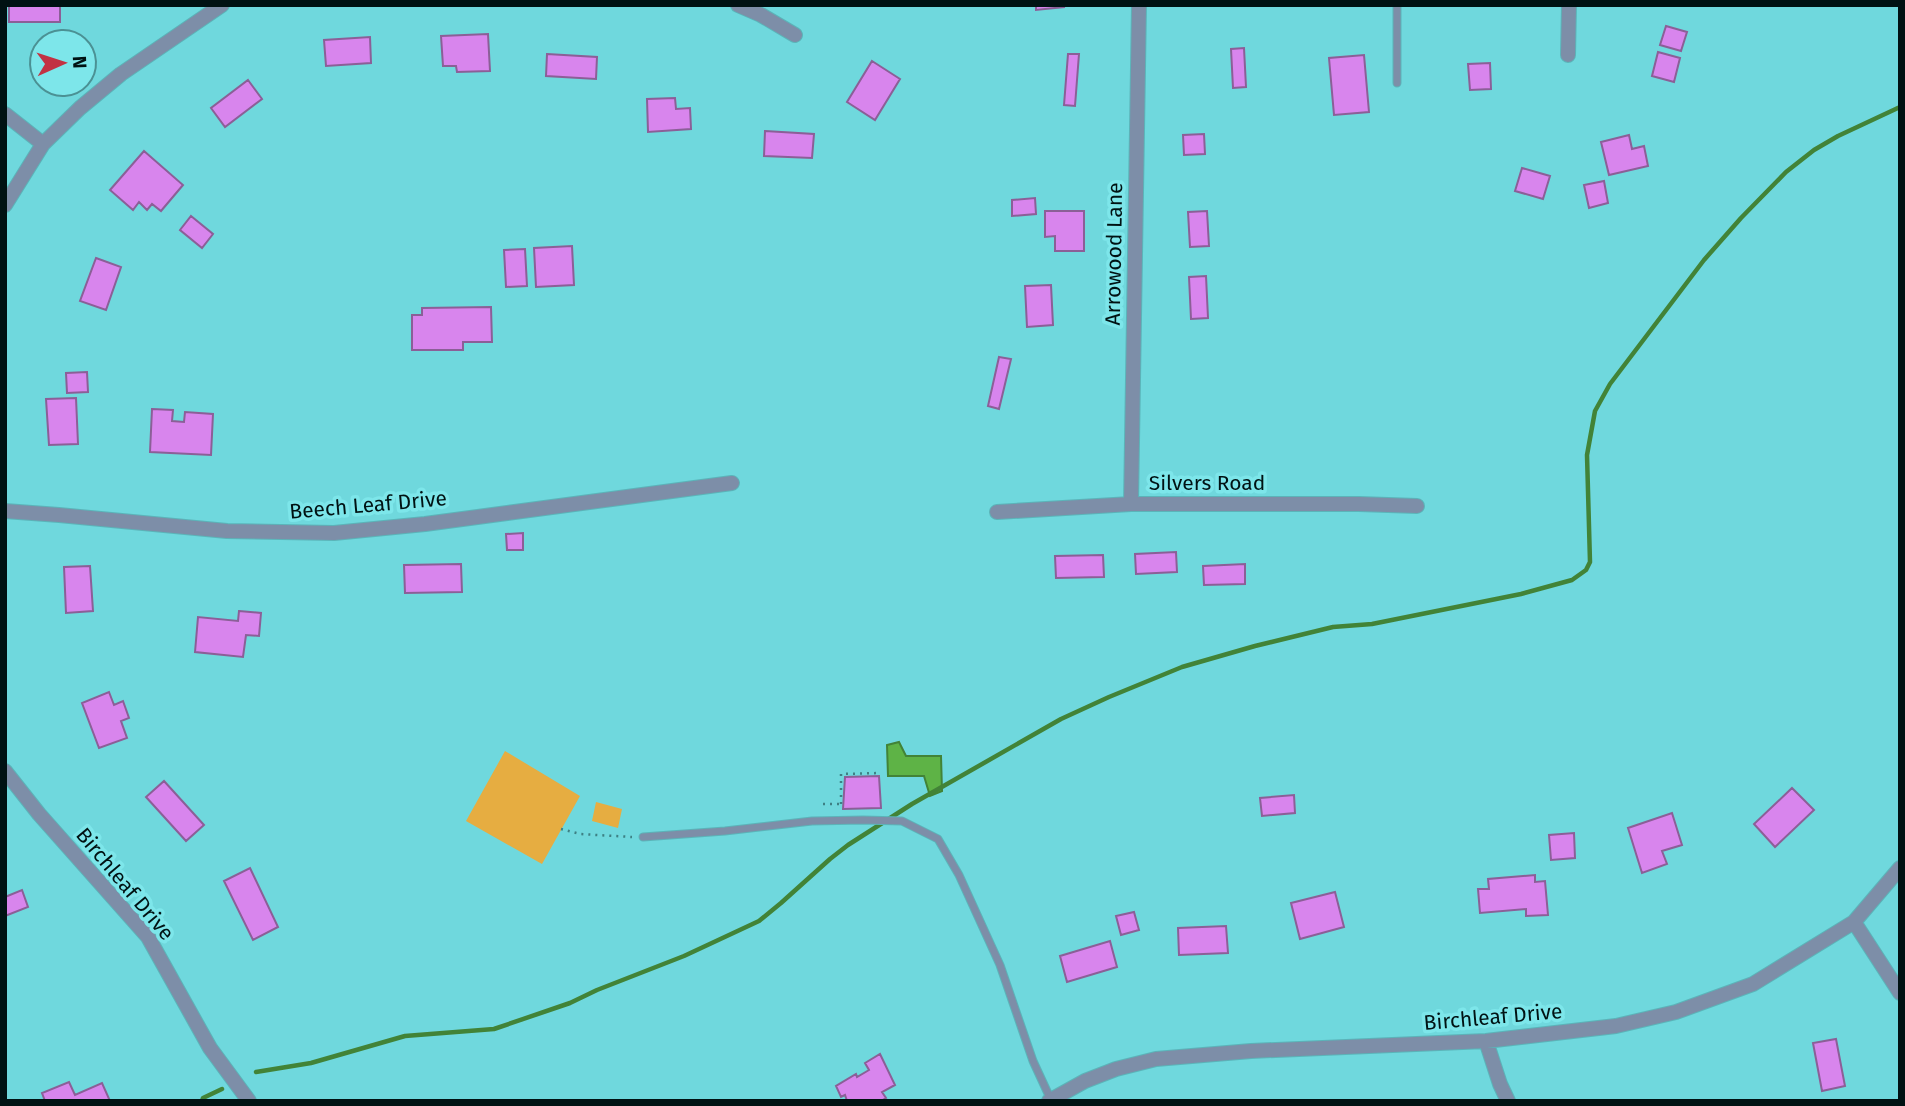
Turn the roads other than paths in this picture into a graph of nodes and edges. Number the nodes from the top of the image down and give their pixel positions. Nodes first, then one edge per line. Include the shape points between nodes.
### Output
1 (222, 5) edge
2 (738, 5) edge
3 (1139, 5) edge
4 (1397, 5) edge
5 (1569, 5) edge
6 (795, 34) dead end
7 (1568, 55) dead end
8 (1397, 83) dead end
9 (5, 114) edge
10 (43, 144) junction
11 (5, 205) edge
12 (732, 483) dead end
13 (1131, 504) junction
14 (1417, 506) dead end
15 (5, 511) edge
16 (997, 512) dead end
17 (5, 771) edge
18 (643, 838) road end
19 (1900, 869) edge
20 (1854, 922) junction
21 (1900, 993) edge
22 (1486, 1041) junction
23 (1050, 1100) edge
24 (249, 1101) edge
25 (1508, 1101) edge

1 - 10 street via 121,74
2 - 6 street
3 - 13 street, Arrowood Lane
4 - 8 lane
5 - 7 street
9 - 10 street
10 - 11 street
12 - 15 street, Beech Leaf Drive via 334,533 228,531
13 - 14 street, Silvers Road
13 - 16 street, Silvers Road
17 - 24 street, Birchleaf Drive via 148,937 210,1048
18 - 23 lane via 863,820 902,821 938,839 979,916
19 - 20 street, Birchleaf Drive
20 - 21 street
20 - 22 street, Birchleaf Drive via 1753,984 1676,1012 1616,1026
22 - 23 street, Birchleaf Drive via 1156,1059 1116,1069
22 - 25 street

